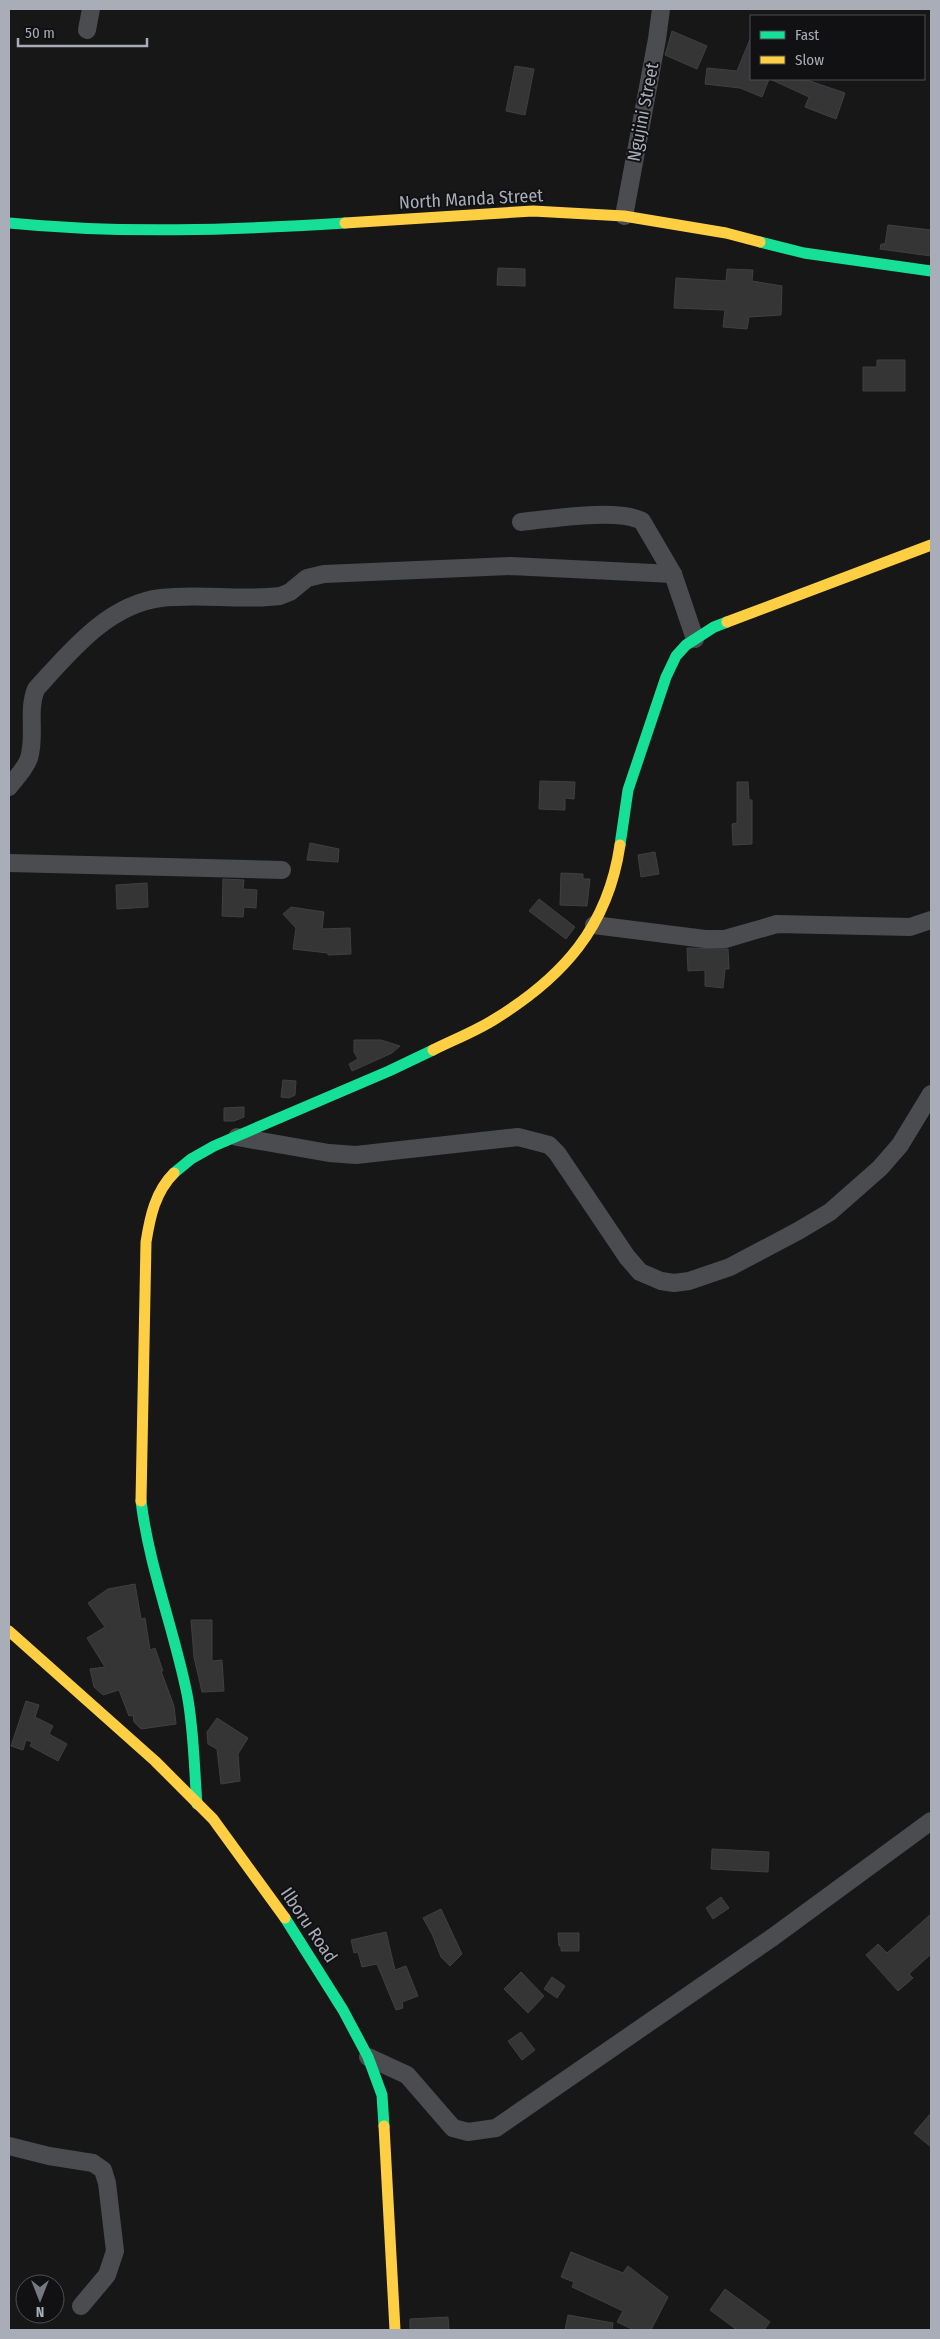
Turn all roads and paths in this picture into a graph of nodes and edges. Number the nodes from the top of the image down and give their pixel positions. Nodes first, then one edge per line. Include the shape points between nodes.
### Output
1 (90, 9) edge
2 (661, 9) edge
3 (87, 30) dead end
4 (624, 216) junction
5 (9, 223) edge
6 (931, 271) edge
7 (521, 522) dead end
8 (931, 545) edge
9 (673, 574) junction
10 (695, 639) junction
11 (9, 787) edge
12 (9, 863) edge
13 (282, 870) dead end
14 (931, 920) edge
15 (594, 925) junction
16 (931, 1094) edge
17 (237, 1137) junction
18 (9, 1631) edge
19 (197, 1804) junction
20 (931, 1821) edge
21 (368, 2057) junction
22 (9, 2146) edge
23 (81, 2306) dead end
24 (394, 2330) edge

1 - 3 street
2 - 4 street, Ngujini Street
4 - 5 street, North Manda Street via 532,211 254,228 71,229
4 - 6 street, North Manda Street via 726,234 804,253
7 - 9 street via 572,517 634,517 647,528
8 - 10 street via 739,616 714,626
9 - 10 street
9 - 11 street via 511,566 324,574 307,578 280,596 160,598 133,606 103,622 36,689 32,700 32,744 28,760
10 - 15 street via 676,656 666,677 628,790 617,867
12 - 13 street
14 - 15 street via 910,927 777,924 725,939
15 - 17 street via 575,954 545,984 494,1020 389,1071
16 - 17 street via 890,1157 830,1212 730,1267 674,1283 640,1272 557,1153 538,1141 518,1137 356,1155
17 - 19 street via 189,1159 173,1173 152,1211 145,1252 140,1494 143,1523 186,1692
18 - 19 street, Ilboru Road via 148,1755
19 - 21 street, Ilboru Road via 213,1820 281,1912 324,1978
20 - 21 street via 773,1937 496,2128 468,2132 453,2128 407,2076
21 - 24 street, Ilboru Road via 382,2095
22 - 23 street via 93,2163 103,2170 116,2251 107,2275

